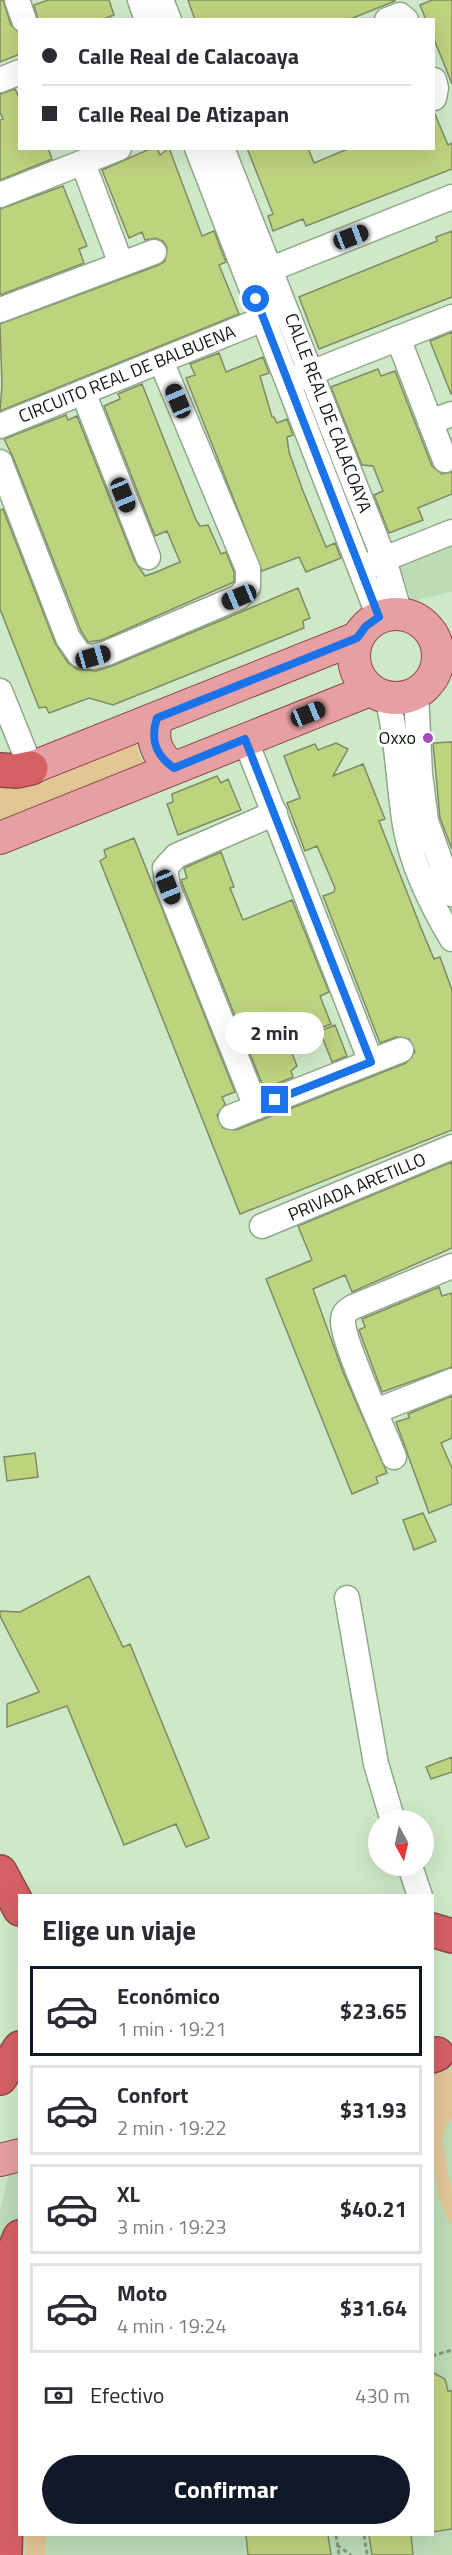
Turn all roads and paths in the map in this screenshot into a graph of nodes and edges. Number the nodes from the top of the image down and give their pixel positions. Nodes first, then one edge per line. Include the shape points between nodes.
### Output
1 (16, 0) edge
2 (140, 0) edge
3 (161, 0) edge
4 (23, 18) edge
5 (146, 18) edge
6 (168, 18) edge
7 (18, 73) edge
8 (0, 80) edge
9 (114, 150) edge
10 (198, 150) edge
11 (223, 150) edge
12 (83, 163) junction
13 (0, 195) edge
14 (452, 197) edge
15 (154, 252) dead end
16 (121, 264) junction
17 (271, 269) junction
18 (248, 279) junction
19 (0, 310) edge
20 (287, 310) junction
21 (452, 317) edge
22 (264, 319) junction
23 (398, 338) junction
24 (161, 361) junction
25 (312, 372) junction
26 (289, 381) junction
27 (83, 392) junction
28 (441, 418) edge
29 (0, 426) edge
30 (445, 460) dead end
31 (0, 462) edge
32 (452, 532) edge
33 (148, 557) dead end
34 (384, 559) junction
35 (362, 568) junction
36 (399, 617) junction
37 (452, 617) edge
38 (357, 638) junction
39 (445, 662) edge
40 (0, 691) edge
41 (225, 693) junction
42 (391, 693) junction
43 (157, 718) junction
44 (245, 739) junction
45 (174, 768) junction
46 (16, 769) edge
47 (274, 813) junction
48 (0, 838) edge
49 (452, 894) edge
50 (452, 939) edge
51 (401, 1050) dead end
52 (371, 1062) junction
53 (256, 1107) junction
54 (231, 1117) dead end
55 (452, 1147) edge
56 (262, 1226) dead end
57 (452, 1266) edge
58 (452, 1381) edge
59 (376, 1411) junction
60 (394, 1457) dead end
61 (347, 1598) dead end
62 (390, 1810) edge
63 (0, 1872) edge
64 (413, 1876) edge
65 (419, 1894) edge
66 (18, 1904) edge
67 (434, 1930) edge
68 (452, 1936) edge
69 (18, 2051) edge
70 (0, 2078) edge
71 (18, 2156) edge
72 (0, 2160) edge
73 (18, 2242) edge
74 (452, 2350) edge
75 (434, 2355) edge
76 (336, 2536) edge
77 (364, 2536) edge
78 (338, 2545) junction
79 (5, 2555) edge
80 (339, 2555) edge
81 (351, 2555) edge
82 (367, 2555) edge

1 - 4 street
2 - 5 street
3 - 6 street
7 - 8 street
9 - 12 street
10 - 18 street, CALLE REAL DE CALACOAYA
11 - 17 street, CALLE REAL DE CALACOAYA
12 - 13 street
12 - 16 street
14 - 17 street
15 - 16 street
16 - 19 street
17 - 18 street
17 - 20 street, CALLE REAL DE CALACOAYA
18 - 22 street, CALLE REAL DE CALACOAYA
20 - 22 street, CIRCUITO REAL DE BALBUENA
20 - 25 street, CALLE REAL DE CALACOAYA
21 - 23 street
22 - 24 street, CIRCUITO REAL DE BALBUENA
22 - 26 street, CALLE REAL DE CALACOAYA
23 - 25 street
23 - 28 street
24 - 27 street, CIRCUITO REAL DE BALBUENA
24 - 31 street via 248,569 248,588 239,597 107,653 81,655 68,638
25 - 26 street
25 - 34 street, CALLE REAL DE CALACOAYA
26 - 35 street, CALLE REAL DE CALACOAYA
27 - 29 street, CIRCUITO REAL DE BALBUENA
27 - 33 street
28 - 30 street
32 - 34 street
34 - 35 street
34 - 36 street, CALLE REAL DE CALACOAYA
35 - 36 street, CALLE REAL DE CALACOAYA
36 - 37 main road
36 - 38 main road via 366,626
36 - 39 main road via 435,639
38 - 41 main road
38 - 42 main road via 353,652 360,680
39 - 42 main road via 433,675
40 - 46 street
41 - 43 main road
41 - 44 main road via 240,711
42 - 44 main road
42 - 49 street via 420,774 426,821
42 - 50 street via 405,826 432,906
43 - 45 main road via 153,729 158,753
43 - 46 main road
44 - 45 main road
44 - 47 street
45 - 48 main road
47 - 52 street
47 - 53 street via 176,856 165,868 168,887
51 - 52 street
52 - 53 street
53 - 54 street
55 - 56 street, PRIVADA ARETILLO
57 - 59 street via 346,1311 345,1333
58 - 59 street
59 - 60 street
61 - 62 street via 376,1764
63 - 66 highway
64 - 65 street
67 - 68 highway
69 - 70 highway
71 - 72 main road
73 - 79 highway via 12,2283
74 - 75 path
76 - 78 path
77 - 82 path
78 - 80 path
78 - 81 path

